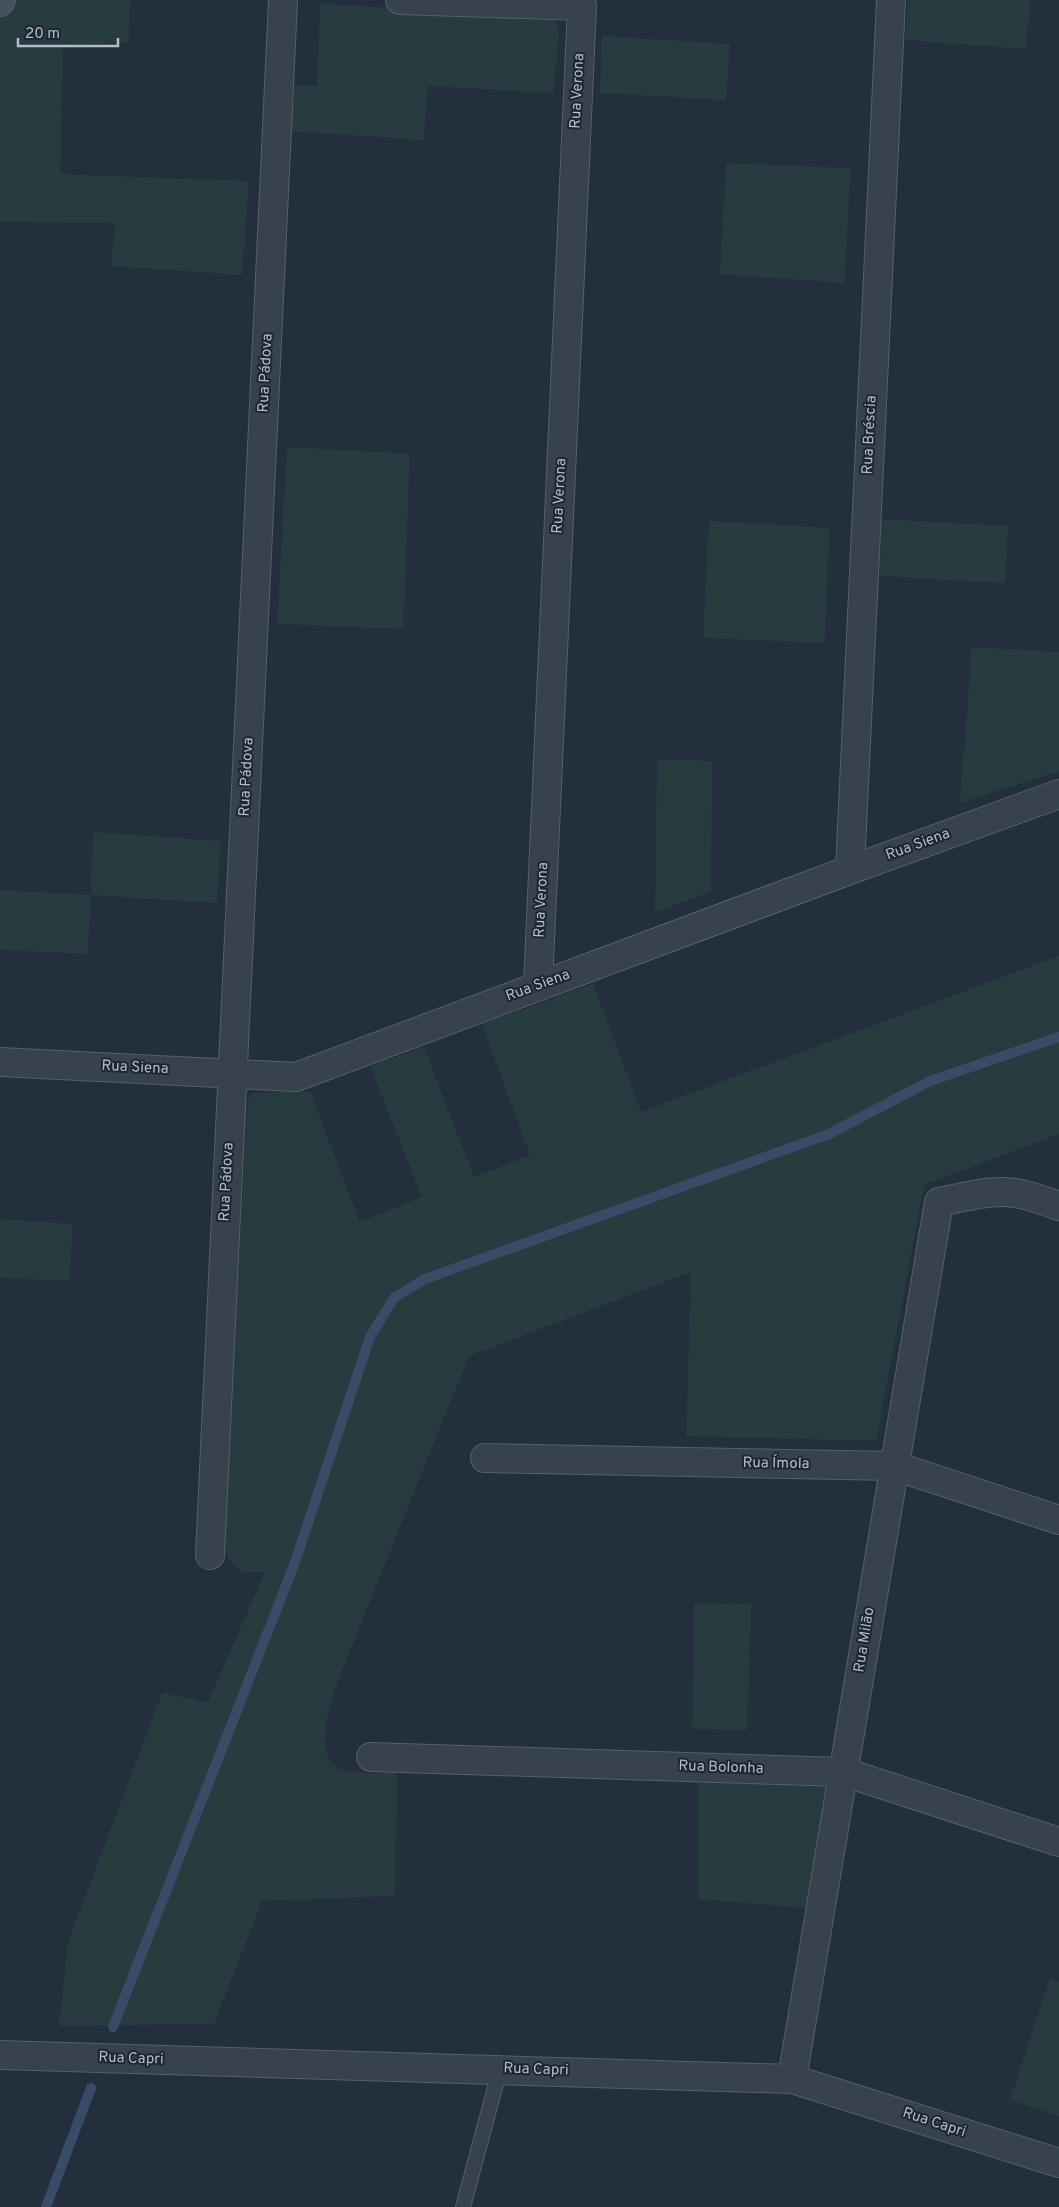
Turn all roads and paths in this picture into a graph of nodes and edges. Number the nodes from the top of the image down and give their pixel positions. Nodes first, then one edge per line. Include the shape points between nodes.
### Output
1 (283, 0) edge
2 (400, 0) edge
3 (891, 0) edge
4 (1059, 794) edge
5 (850, 870) junction
6 (538, 986) junction
7 (0, 1062) edge
8 (233, 1073) junction
9 (1059, 1206) edge
10 (485, 1458) dead end
11 (894, 1466) junction
12 (1059, 1520) edge
13 (210, 1555) dead end
14 (371, 1757) dead end
15 (844, 1772) junction
16 (1059, 1842) edge
17 (0, 2055) edge
18 (500, 2069) junction
19 (792, 2078) junction
20 (1059, 2163) edge
21 (463, 2207) edge

1 - 8 street, Rua Pádova
2 - 6 street, Rua Verona via 582,6
3 - 5 street, Rua Bréscia
4 - 5 street, Rua Siena
5 - 6 street, Rua Siena
6 - 8 street, Rua Siena via 296,1076
7 - 8 street, Rua Siena
8 - 13 street, Rua Pádova
9 - 11 street, Rua Milão via 1005,1192 939,1202
10 - 11 street, Rua Ímola
11 - 12 street, Rua Ímola
11 - 15 street, Rua Milão
14 - 15 street, Rua Bolonha
15 - 16 street, Rua Bolonha
15 - 19 street, Rua Milão
17 - 18 street, Rua Capri
18 - 19 street, Rua Capri
18 - 21 lane
19 - 20 street, Rua Capri

